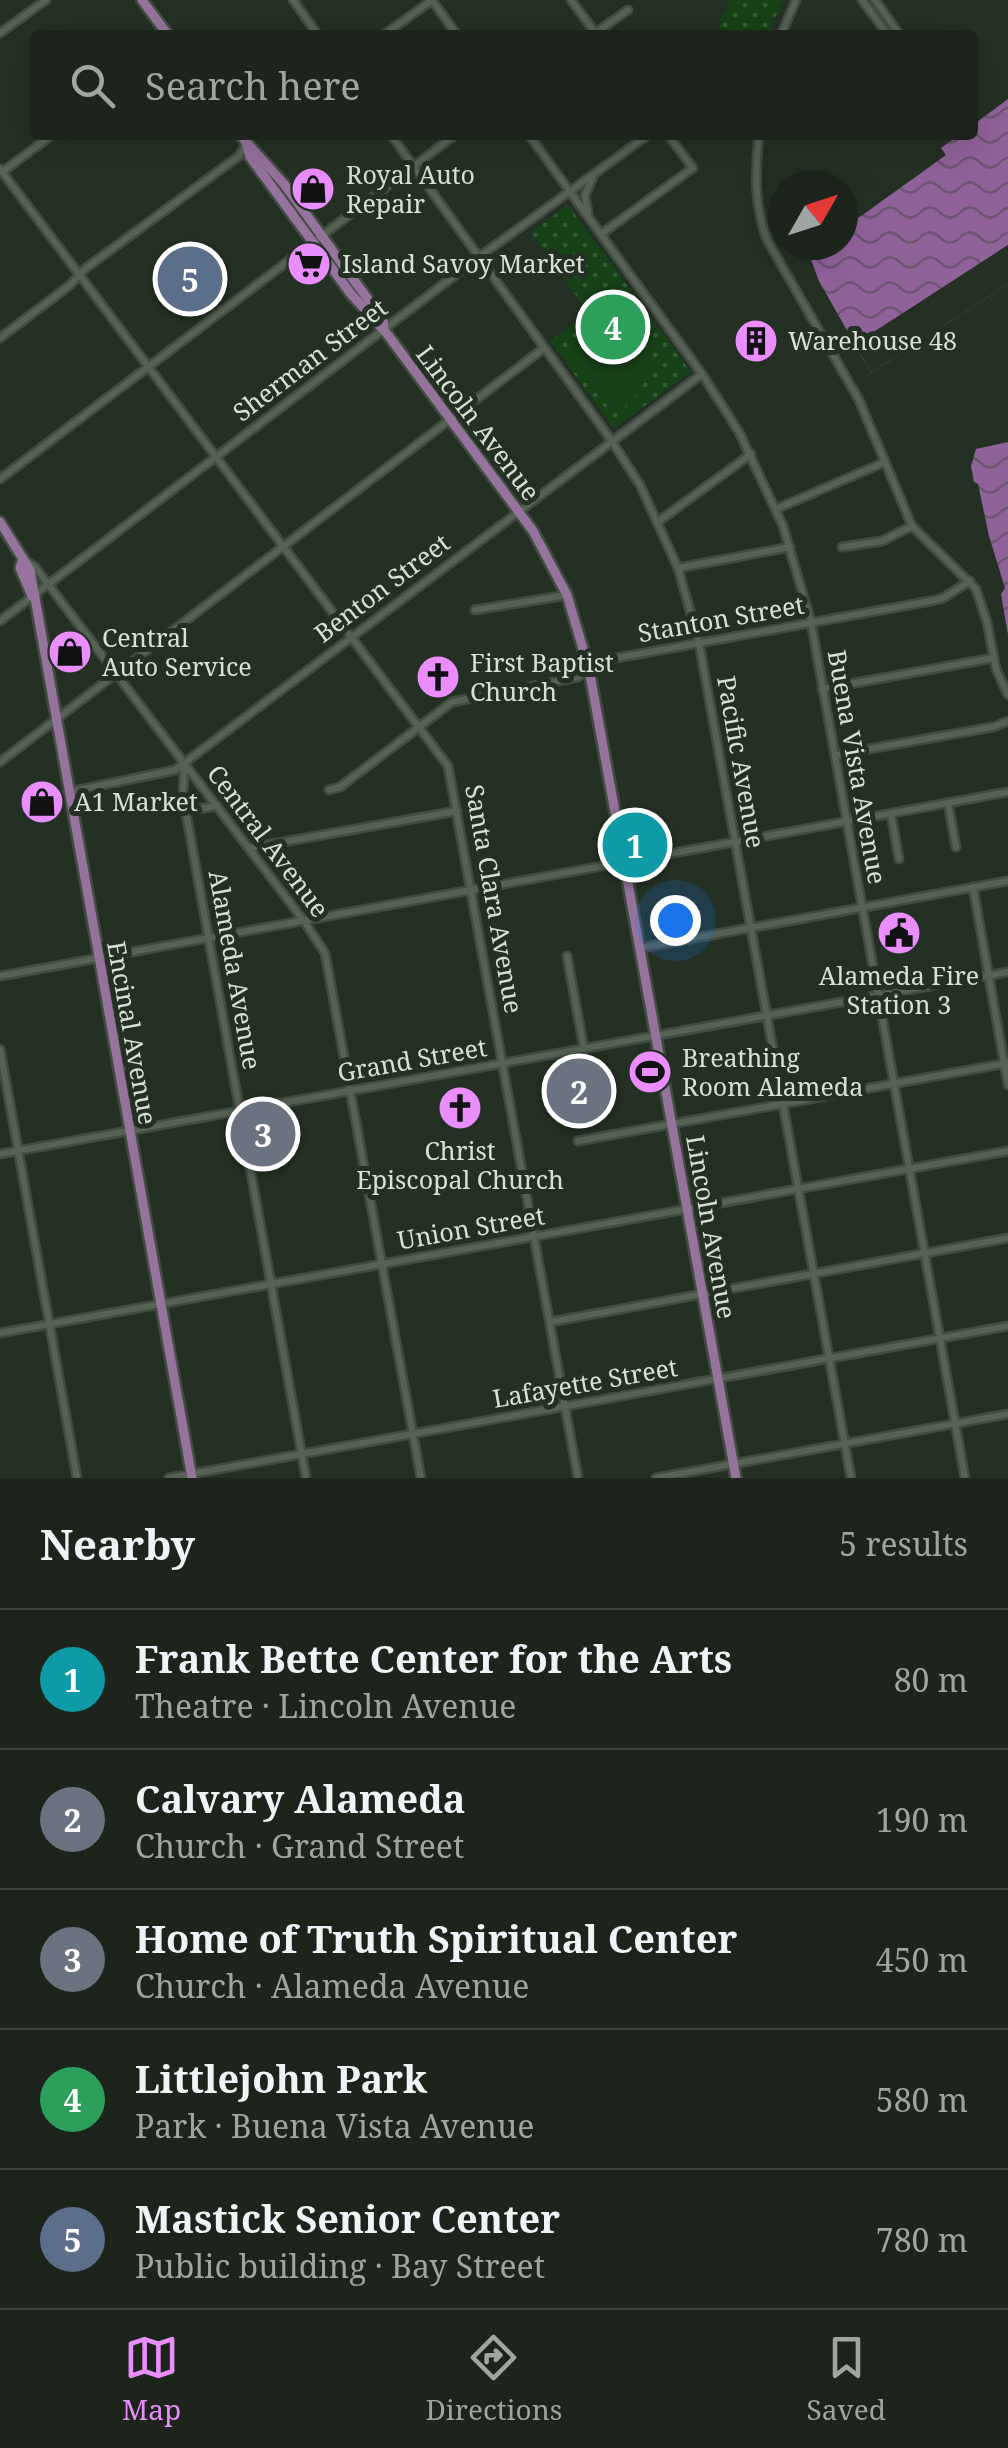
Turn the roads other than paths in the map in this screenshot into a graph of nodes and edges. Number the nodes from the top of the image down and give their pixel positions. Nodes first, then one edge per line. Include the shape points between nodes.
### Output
1 (46, 0) edge
2 (142, 0) edge
3 (293, 0) edge
4 (432, 0) edge
5 (571, 0) edge
6 (796, 0) edge
7 (862, 0) edge
8 (874, 0) edge
9 (628, 10) dead end
10 (164, 30) edge
11 (314, 30) edge
12 (391, 30) edge
13 (453, 30) edge
14 (592, 30) edge
15 (600, 30) edge
16 (783, 30) edge
17 (884, 30) edge
18 (896, 30) edge
19 (0, 34) edge
20 (45, 140) edge
21 (245, 140) edge
22 (248, 140) edge
23 (395, 140) edge
24 (448, 140) edge
25 (534, 140) edge
26 (641, 140) edge
27 (672, 140) edge
28 (759, 140) edge
29 (413, 166) junction
30 (1, 170) edge
31 (593, 176) junction
32 (570, 192) junction
33 (589, 217) junction
34 (601, 234) junction
35 (317, 239) junction
36 (479, 257) junction
37 (78, 277) junction
38 (384, 329) junction
39 (1, 335) edge
40 (544, 348) junction
41 (147, 368) junction
42 (702, 374) junction
43 (452, 419) junction
44 (611, 440) junction
45 (751, 454) junction
46 (215, 457) junction
47 (886, 462) junction
48 (0, 479) edge
49 (776, 508) junction
50 (518, 510) junction
51 (659, 521) junction
52 (0, 522) edge
53 (912, 526) junction
54 (283, 547) junction
55 (790, 547) junction
56 (842, 548) dead end
57 (23, 559) junction
58 (678, 568) junction
59 (970, 580) junction
60 (48, 584) junction
61 (567, 595) junction
62 (32, 596) junction
63 (475, 610) dead end
64 (0, 620) edge
65 (811, 622) junction
66 (352, 636) junction
67 (699, 643) junction
68 (993, 658) junction
69 (590, 669) junction
70 (116, 674) junction
71 (822, 689) junction
72 (1008, 694) edge
73 (55, 720) junction
74 (1008, 721) edge
75 (419, 726) junction
76 (835, 756) junction
77 (0, 762) edge
78 (184, 764) junction
79 (329, 790) dead end
80 (68, 792) junction
81 (1008, 792) edge
82 (948, 804) junction
83 (217, 806) junction
84 (186, 811) junction
85 (457, 811) junction
86 (891, 814) junction
87 (847, 822) junction
88 (735, 842) junction
89 (956, 847) dead end
90 (248, 848) junction
91 (899, 859) dead end
92 (624, 862) junction
93 (1008, 881) edge
94 (972, 887) junction
95 (472, 891) junction
96 (862, 907) junction
97 (304, 921) junction
98 (751, 927) junction
99 (208, 938) junction
100 (640, 948) junction
101 (567, 956) dead end
102 (98, 958) junction
103 (1008, 972) edge
104 (989, 975) junction
105 (0, 976) edge
106 (877, 996) junction
107 (766, 1016) junction
108 (656, 1035) junction
109 (584, 1048) junction
110 (0, 1049) edge
111 (504, 1063) junction
112 (1006, 1063) edge
113 (893, 1084) junction
114 (1008, 1085) edge
115 (351, 1091) junction
116 (783, 1104) junction
117 (240, 1111) junction
118 (672, 1124) junction
119 (130, 1130) junction
120 (578, 1141) dead end
121 (18, 1151) junction
122 (1008, 1151) edge
123 (0, 1154) edge
124 (909, 1169) junction
125 (798, 1190) junction
126 (687, 1209) junction
127 (535, 1236) junction
128 (1008, 1238) edge
129 (924, 1254) junction
130 (382, 1264) junction
131 (813, 1274) junction
132 (271, 1284) junction
133 (703, 1294) junction
134 (160, 1304) junction
135 (550, 1322) junction
136 (50, 1324) junction
137 (1008, 1326) edge
138 (0, 1333) edge
139 (940, 1339) junction
140 (829, 1359) junction
141 (718, 1379) junction
142 (566, 1406) junction
143 (1008, 1414) edge
144 (955, 1424) junction
145 (413, 1434) junction
146 (844, 1444) junction
147 (302, 1454) junction
148 (734, 1464) junction
149 (192, 1476) edge
150 (78, 1478) edge
151 (169, 1478) edge
152 (306, 1478) edge
153 (421, 1478) edge
154 (578, 1478) edge
155 (656, 1478) edge
156 (736, 1478) edge
157 (851, 1478) edge
158 (965, 1478) edge

1 - 19 street
2 - 10 main road
3 - 11 street
4 - 12 street
4 - 13 street
5 - 14 street
6 - 16 street
7 - 17 street
8 - 18 street
9 - 15 street
20 - 30 street
21 - 37 street via 239,156
22 - 35 main road, Lincoln Avenue
23 - 29 street, Pacific Avenue
24 - 29 street
25 - 32 street, Buena Vista Avenue
26 - 31 street, Sherman Street
27 - 34 street via 692,168
28 - 47 street via 761,222
29 - 35 street
29 - 36 street, Pacific Avenue
30 - 37 street, Santa Clara Avenue
31 - 32 street, Sherman Street
31 - 33 street via 585,195
32 - 33 street, Buena Vista Avenue
32 - 36 street, Sherman Street
33 - 34 street, Buena Vista Avenue
34 - 42 street, Buena Vista Avenue
35 - 38 main road, Lincoln Avenue
35 - 41 street
36 - 38 street, Sherman Street
36 - 40 street, Pacific Avenue
37 - 39 street
37 - 41 street, Santa Clara Avenue
38 - 43 main road, Lincoln Avenue
38 - 46 street, Sherman Street
40 - 43 street
40 - 44 street, Pacific Avenue
41 - 46 street, Santa Clara Avenue
41 - 48 street
42 - 44 street, Benton Street
42 - 45 street, Buena Vista Avenue
43 - 50 main road, Lincoln Avenue
43 - 54 street
44 - 50 street, Benton Street
44 - 51 street, Pacific Avenue
45 - 49 street, Buena Vista Avenue
45 - 51 street
46 - 54 street, Santa Clara Avenue
46 - 60 street, Sherman Street
47 - 49 street
47 - 53 street
49 - 55 street, Buena Vista Avenue
50 - 61 main road, Lincoln Avenue
50 - 66 street, Benton Street
51 - 58 street, Pacific Avenue
52 - 57 main road, Central Avenue
53 - 56 street via 882,541
53 - 59 street
54 - 66 street, Santa Clara Avenue
54 - 70 street
55 - 58 street
55 - 65 street, Buena Vista Avenue
57 - 60 street, Central Avenue
57 - 62 main road, Encinal Avenue via 20,568
58 - 67 street, Pacific Avenue
59 - 65 street, Stanton Street via 943,598
59 - 68 street via 982,601
60 - 62 street, Sherman Street
60 - 70 street, Central Avenue
61 - 63 street
61 - 69 main road, Lincoln Avenue
62 - 64 street, Sherman Street
62 - 73 main road, Encinal Avenue
65 - 67 street, Stanton Street
65 - 71 street, Buena Vista Avenue
66 - 75 street, Santa Clara Avenue
66 - 78 street, Benton Street
67 - 69 street, Stanton Street via 600,661
67 - 88 street, Pacific Avenue
68 - 71 street
68 - 72 street
69 - 75 street, Stanton Street via 578,677 458,699
69 - 92 main road, Lincoln Avenue
70 - 73 street
70 - 78 street, Central Avenue
71 - 76 street, Buena Vista Avenue
73 - 77 street
73 - 80 main road, Encinal Avenue
74 - 76 street
75 - 79 street, Stanton Street
75 - 85 street, Santa Clara Avenue via 448,766
76 - 87 street, Buena Vista Avenue
78 - 80 street, Benton Street via 169,773
78 - 83 street, Central Avenue
78 - 84 street, Alameda Avenue
80 - 102 main road, Encinal Avenue
81 - 82 street
82 - 86 street
82 - 89 street
83 - 84 street
83 - 90 street, Central Avenue
84 - 99 street, Alameda Avenue
85 - 90 street
85 - 95 street, Santa Clara Avenue
86 - 87 street
86 - 91 street
87 - 88 street
87 - 96 street, Buena Vista Avenue
88 - 92 street
88 - 98 street, Pacific Avenue
90 - 97 street, Central Avenue
92 - 95 street
92 - 100 main road, Lincoln Avenue
93 - 94 street
94 - 96 street
94 - 104 street
95 - 97 street
95 - 111 street, Santa Clara Avenue
96 - 98 street
96 - 106 street, Buena Vista Avenue
97 - 99 street
97 - 115 street, Central Avenue via 325,953
98 - 100 street
98 - 107 street, Pacific Avenue
99 - 102 street
99 - 117 street, Alameda Avenue
100 - 108 main road, Lincoln Avenue
101 - 109 street
102 - 105 street
102 - 119 main road, Encinal Avenue
103 - 104 street, Grand Street
104 - 106 street, Grand Street
104 - 112 street
106 - 107 street, Grand Street
106 - 113 street, Buena Vista Avenue
107 - 108 street, Grand Street
107 - 116 street, Pacific Avenue
108 - 109 street, Grand Street
108 - 118 main road, Lincoln Avenue
109 - 111 street, Grand Street
110 - 121 street
111 - 115 street, Grand Street
111 - 127 street, Santa Clara Avenue
112 - 113 street
112 - 114 street
113 - 116 street
113 - 124 street, Buena Vista Avenue
115 - 117 street, Grand Street
115 - 130 street, Central Avenue
116 - 118 street
116 - 125 street, Pacific Avenue
117 - 119 street, Grand Street
117 - 132 street, Alameda Avenue
118 - 120 street
118 - 126 main road, Lincoln Avenue
119 - 121 street, Grand Street
119 - 134 main road, Encinal Avenue
121 - 123 street, Grand Street
121 - 136 street
122 - 124 street, Union Street
124 - 125 street, Union Street
124 - 129 street, Buena Vista Avenue
125 - 126 street, Union Street
125 - 131 street, Pacific Avenue
126 - 127 street, Union Street
126 - 133 main road, Lincoln Avenue
127 - 130 street, Union Street
127 - 135 street, Santa Clara Avenue
128 - 129 street
129 - 131 street
129 - 139 street, Buena Vista Avenue
130 - 132 street, Union Street
130 - 145 street, Central Avenue
131 - 133 street
131 - 140 street, Pacific Avenue
132 - 134 street, Union Street
132 - 147 street, Alameda Avenue
133 - 135 street
133 - 141 main road, Lincoln Avenue
134 - 136 street, Union Street
134 - 149 main road, Encinal Avenue
135 - 142 street, Santa Clara Avenue
136 - 138 street, Union Street
136 - 150 street
137 - 139 street, Lafayette Street
139 - 140 street, Lafayette Street
139 - 144 street, Buena Vista Avenue
140 - 141 street, Lafayette Street
140 - 146 street, Pacific Avenue
141 - 142 street, Lafayette Street
141 - 148 main road, Lincoln Avenue
142 - 145 street, Lafayette Street
142 - 154 street, Santa Clara Avenue
143 - 144 street
144 - 146 street
144 - 158 street, Buena Vista Avenue
145 - 147 street, Lafayette Street
145 - 153 street, Central Avenue
146 - 148 street
146 - 157 street, Pacific Avenue
147 - 149 street, Lafayette Street
147 - 152 street, Alameda Avenue
148 - 155 street
148 - 156 main road, Lincoln Avenue
149 - 151 street, Lafayette Street

